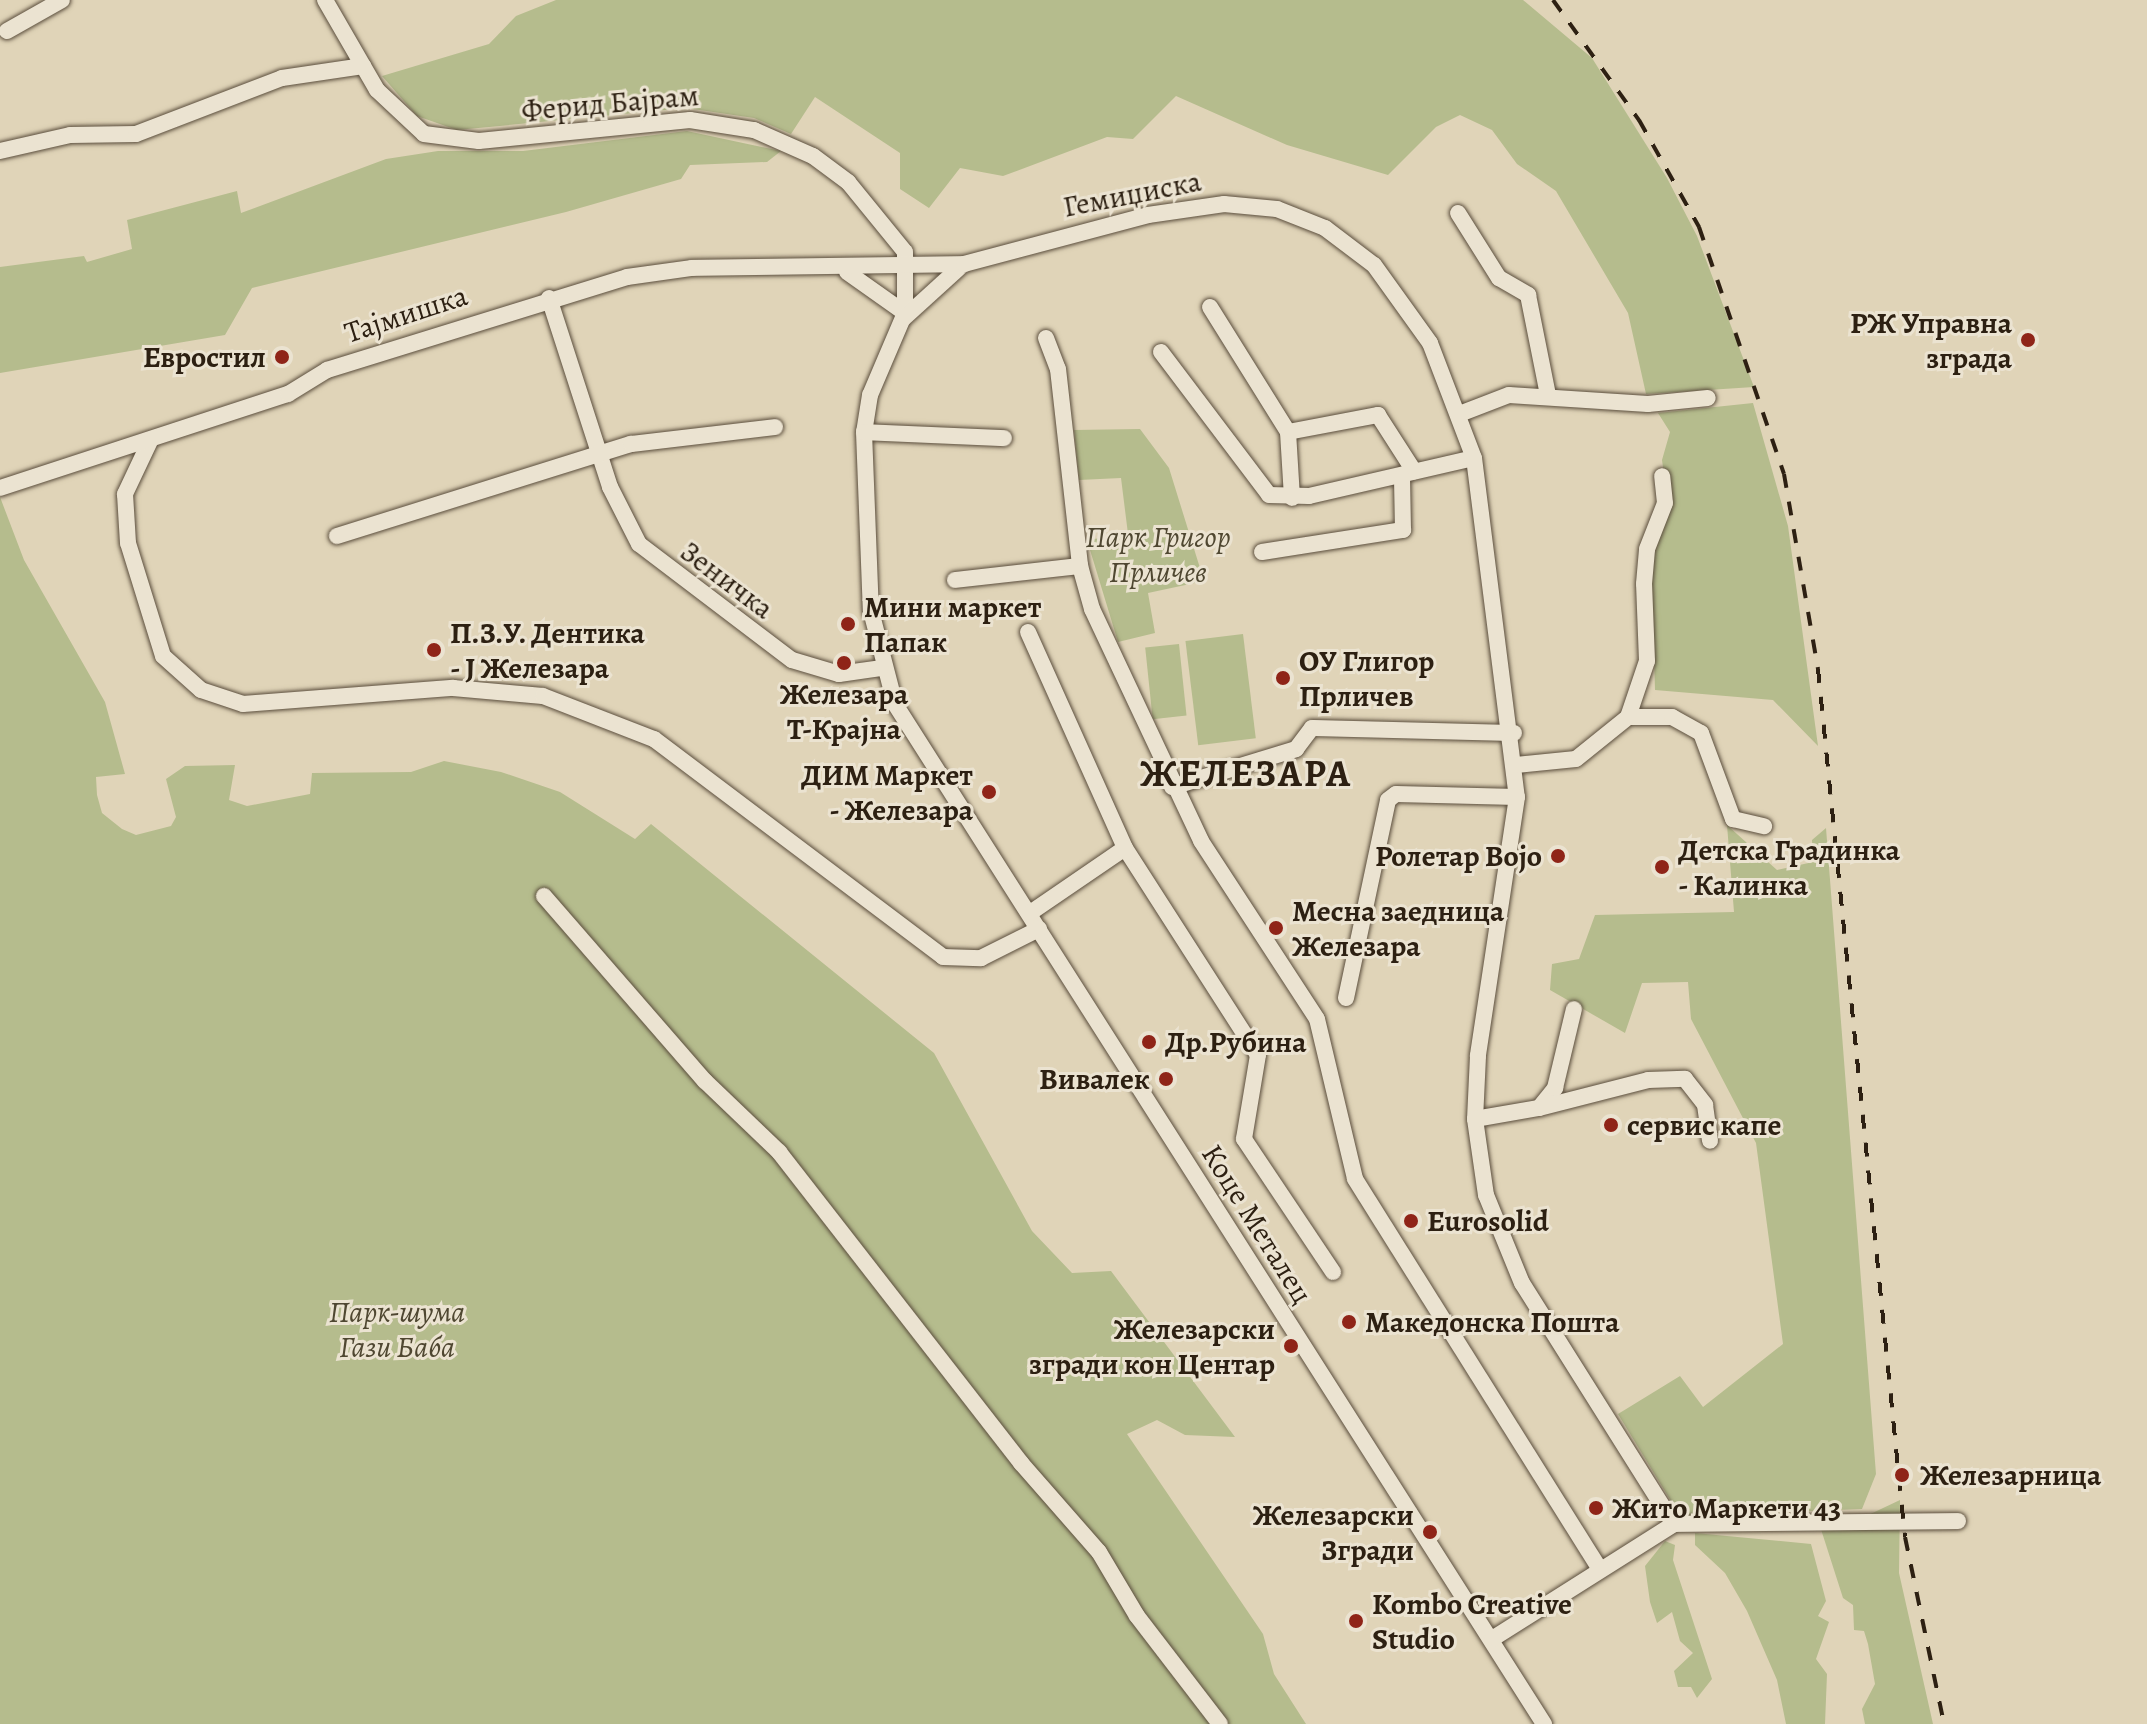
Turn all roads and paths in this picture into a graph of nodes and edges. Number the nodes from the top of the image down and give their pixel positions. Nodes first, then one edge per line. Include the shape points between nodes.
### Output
1 (62, 0) edge
2 (325, 0) edge
3 (7, 31) dead end
4 (363, 66) junction
5 (0, 151) edge
6 (1458, 213) dead end
7 (964, 264) junction
8 (908, 269) junction
9 (846, 271) junction
10 (549, 298) junction
11 (1210, 307) dead end
12 (905, 316) junction
13 (1046, 338) dead end
14 (1161, 352) dead end
15 (1548, 395) junction
16 (1708, 398) dead end
17 (1462, 413) junction
18 (775, 427) dead end
19 (864, 432) junction
20 (1288, 432) junction
21 (1004, 438) dead end
22 (151, 440) junction
23 (601, 453) junction
24 (1474, 458) junction
25 (1408, 474) junction
26 (1662, 476) dead end
27 (0, 488) edge
28 (1292, 498) junction
29 (337, 536) dead end
30 (1262, 552) dead end
31 (1080, 566) junction
32 (955, 580) dead end
33 (1028, 632) dead end
34 (881, 668) junction
35 (1628, 717) junction
36 (1514, 733) junction
37 (1516, 765) junction
38 (1172, 787) junction
39 (1517, 797) junction
40 (1764, 826) dead end
41 (1125, 848) junction
42 (544, 896) dead end
43 (1030, 913) junction
44 (1039, 929) junction
45 (1346, 998) dead end
46 (1574, 1009) dead end
47 (1539, 1108) junction
48 (1475, 1119) junction
49 (1710, 1141) dead end
50 (1333, 1272) dead end
51 (1958, 1521) dead end
52 (1674, 1524) junction
53 (1599, 1568) junction
54 (1492, 1639) junction
55 (1220, 1724) edge
56 (1544, 1724) edge

1 - 3 street
2 - 4 street, Ферид Бајрам
4 - 5 street via 282,78 136,134 70,135
4 - 8 street, Ферид Бајрам via 402,120 437,137 512,139 690,120 765,134 848,182 905,252
6 - 15 street via 1499,278 1528,295
7 - 8 street, Гемиџиска
7 - 12 street, Коце Металец
7 - 17 street, Гемиџиска via 1189,207 1277,209 1325,228 1382,274 1430,343
8 - 9 street, Тајмишка
8 - 12 street, Коце Металец
9 - 10 street, Тајмишка via 692,268
9 - 12 street
10 - 22 street, Тајмишка via 327,370 288,394
10 - 23 street, Зеничка
11 - 20 street
12 - 19 street, Коце Металец via 870,395
13 - 31 street via 1066,421
14 - 28 street via 1254,484
15 - 16 street via 1648,404
15 - 17 street via 1509,395
17 - 24 street, Гемиџиска
18 - 23 street via 670,435
19 - 21 street
19 - 34 street, Коце Металец via 867,573
20 - 25 street via 1378,415
20 - 28 street
22 - 27 street, Тајмишка
22 - 44 street via 125,494 128,543 163,656 201,690 243,704 453,688 543,696 654,739 943,957 981,958
23 - 29 street
23 - 34 street, Зеничка via 625,523 660,566 792,660 839,674
24 - 25 street
24 - 36 street, Гемиџиска
25 - 28 street
25 - 30 street via 1403,530
26 - 35 street via 1665,503 1646,561 1647,661
31 - 32 street
31 - 38 street via 1092,609
33 - 41 street, Коце Металец
34 - 43 street, Коце Металец via 895,704
35 - 37 street via 1576,759
35 - 40 street via 1651,715 1692,726 1733,819
36 - 37 street, Гемиџиска
36 - 38 street via 1312,728 1296,749
37 - 39 street, Гемиџиска
38 - 53 street via 1317,1019 1355,1179
39 - 45 street via 1396,794 1388,800
39 - 48 street, Гемиџиска via 1480,1029
41 - 43 street
41 - 50 street, Коце Металец via 1258,1055 1244,1139
42 - 55 street via 705,1081 779,1152 1013,1453 1099,1552 1137,1616
43 - 44 street, Коце Металец
44 - 54 street, Коце Металец
46 - 47 street via 1555,1088
47 - 48 street
47 - 49 street via 1648,1080 1685,1079 1705,1105
48 - 52 street, Гемиџиска via 1486,1195 1522,1283
51 - 52 street
52 - 53 street
53 - 54 street
54 - 56 street, Коце Металец

